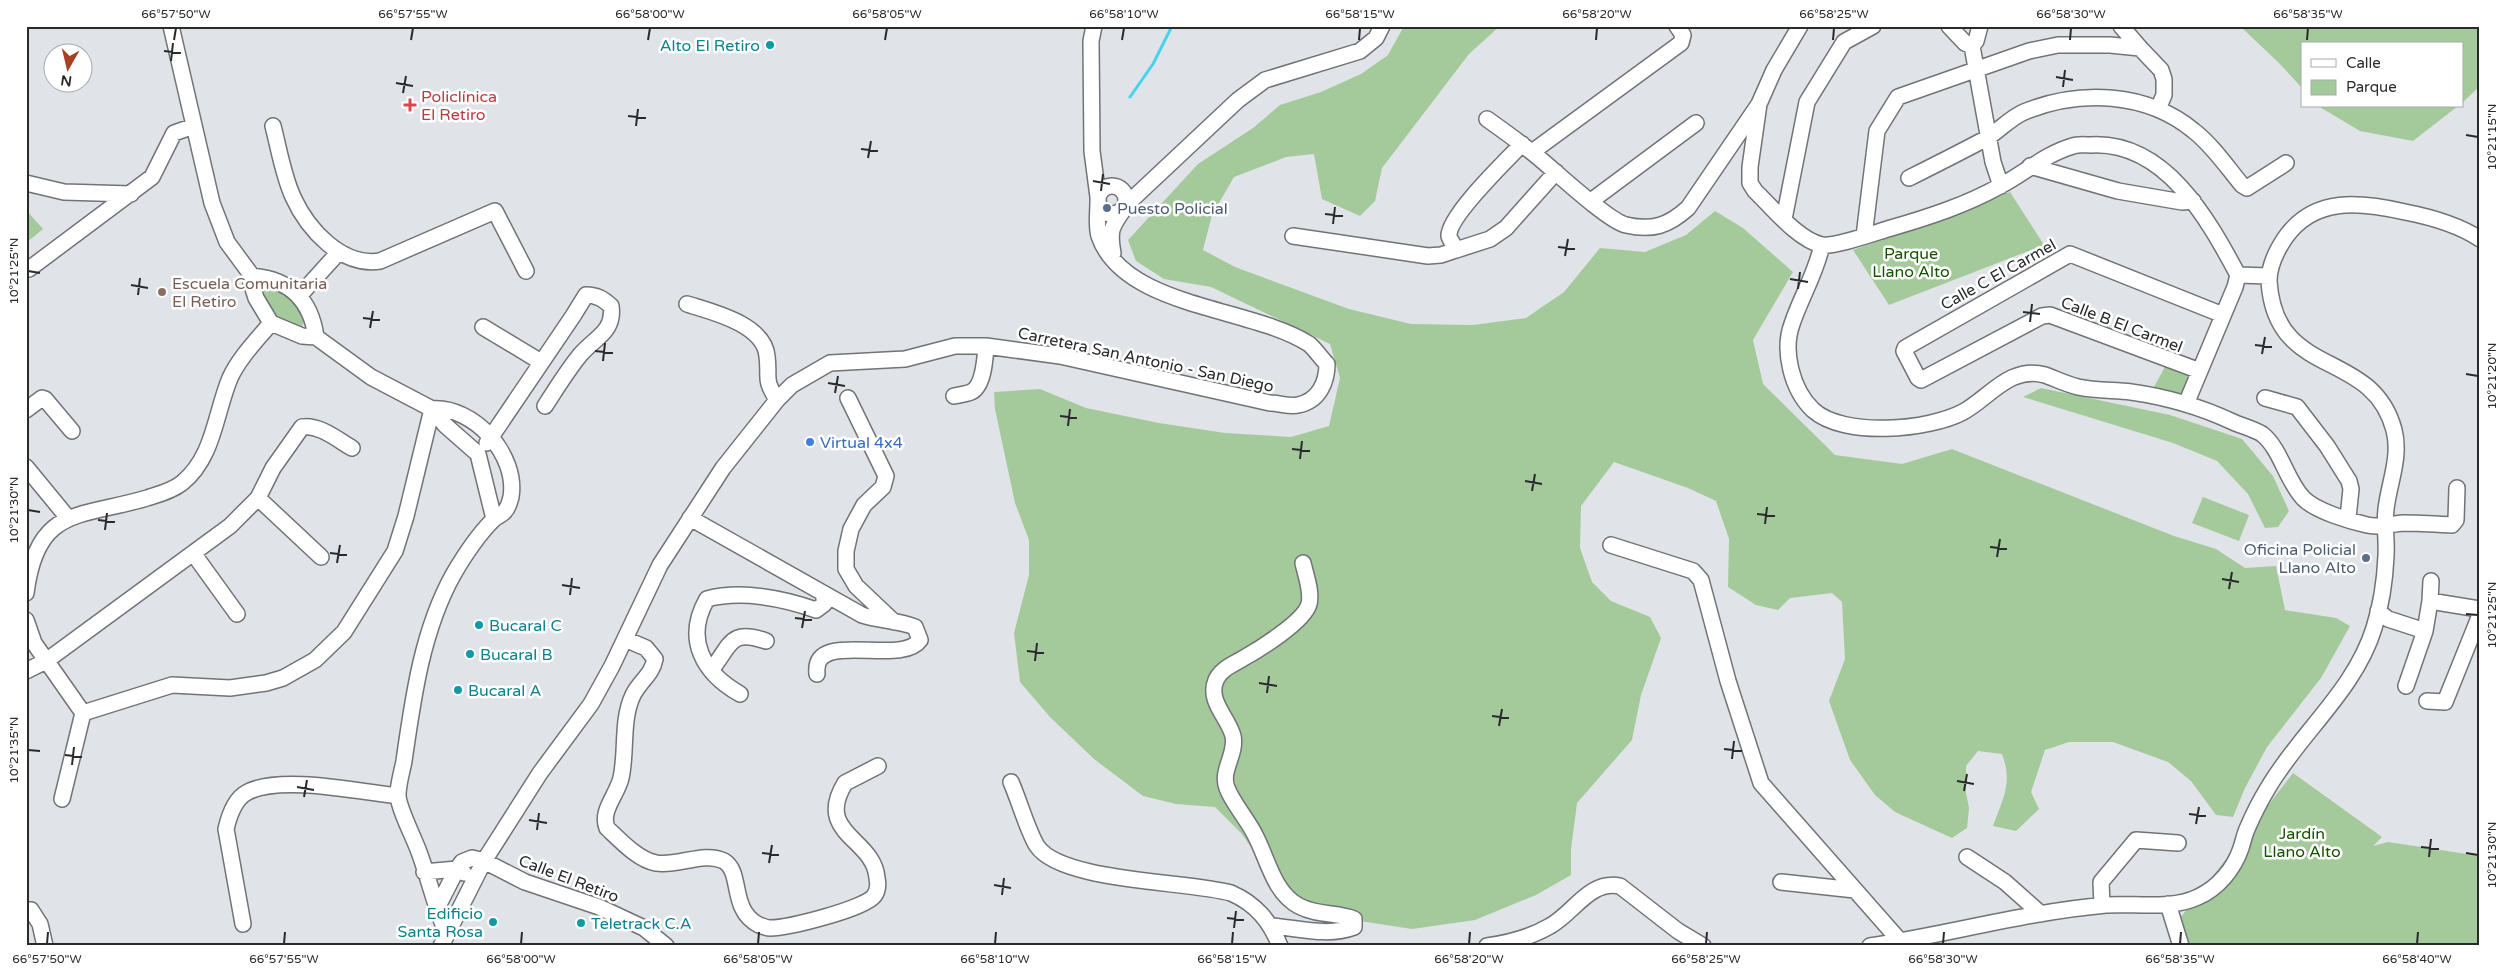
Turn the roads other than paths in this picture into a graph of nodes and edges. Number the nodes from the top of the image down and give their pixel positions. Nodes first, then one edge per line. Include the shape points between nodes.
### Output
1 (171, 26) edge
2 (1094, 26) edge
3 (1382, 26) edge
4 (1677, 26) edge
5 (1800, 26) edge
6 (1873, 26) edge
7 (1950, 26) edge
8 (1980, 26) edge
9 (2121, 26) edge
10 (1972, 46) junction
11 (2140, 48) junction
12 (1976, 69) junction
13 (1759, 104) junction
14 (2158, 109) junction
15 (1487, 119) dead end
16 (1696, 123) dead end
17 (194, 126) junction
18 (273, 126) dead end
19 (1989, 136) junction
20 (1094, 142) junction
21 (1527, 148) junction
22 (2286, 163) dead end
23 (2030, 166) junction
24 (1556, 172) junction
25 (1909, 178) dead end
26 (26, 182) edge
27 (2001, 186) junction
28 (1118, 187) junction
29 (1147, 188) junction
30 (131, 194) junction
31 (1098, 200) junction
32 (1591, 201) junction
33 (2193, 201) junction
34 (1125, 207) junction
35 (1784, 219) junction
36 (1292, 236) dead end
37 (1864, 236) junction
38 (2480, 239) edge
39 (1822, 245) junction
40 (1456, 250) junction
41 (338, 253) junction
42 (1114, 259) junction
43 (28, 269) dead end
44 (526, 271) dead end
45 (2238, 275) junction
46 (252, 276) junction
47 (2269, 276) junction
48 (300, 296) junction
49 (687, 304) dead end
50 (2223, 315) junction
51 (271, 323) junction
52 (483, 327) dead end
53 (316, 337) junction
54 (986, 346) junction
55 (541, 362) junction
56 (2200, 371) junction
57 (1926, 379) joint
58 (954, 396) dead end
59 (848, 398) dead end
60 (2265, 398) dead end
61 (777, 400) junction
62 (2186, 404) junction
63 (544, 406) dead end
64 (432, 409) junction
65 (26, 410) edge
66 (72, 432) dead end
67 (492, 437) junction
68 (352, 448) dead end
69 (478, 454) junction
70 (26, 467) edge
71 (2457, 488) dead end
72 (258, 498) junction
73 (68, 518) junction
74 (690, 518) junction
75 (2348, 518) junction
76 (494, 519) junction
77 (2386, 526) junction
78 (1610, 545) dead end
79 (193, 553) junction
80 (321, 557) dead end
81 (1303, 563) dead end
82 (2432, 581) dead end
83 (26, 593) edge
84 (824, 595) junction
85 (2430, 601) junction
86 (2378, 611) junction
87 (2480, 613) edge
88 (237, 614) dead end
89 (26, 620) edge
90 (894, 622) junction
91 (2425, 631) junction
92 (625, 639) junction
93 (766, 641) dead end
94 (46, 661) junction
95 (711, 670) junction
96 (26, 671) edge
97 (816, 674) dead end
98 (2406, 686) dead end
99 (740, 694) dead end
100 (2427, 700) dead end
101 (82, 713) junction
102 (878, 766) dead end
103 (1011, 782) dead end
104 (398, 796) junction
105 (62, 799) dead end
106 (2178, 843) dead end
107 (1967, 857) dead end
108 (484, 861) junction
109 (457, 869) junction
110 (424, 872) junction
111 (474, 878) junction
112 (1781, 882) dead end
113 (1855, 890) junction
114 (2168, 904) junction
115 (2102, 906) junction
116 (26, 910) edge
117 (436, 910) junction
118 (2041, 914) junction
119 (243, 924) dead end
120 (1272, 926) junction
121 (444, 940) edge
122 (1900, 941) junction
123 (45, 946) edge
124 (666, 946) edge
125 (1280, 946) edge
126 (1488, 946) edge
127 (1703, 946) edge
128 (1870, 946) edge
129 (2181, 946) edge

1 - 17 street
2 - 20 street, Carretera San Antonio - San Diego
3 - 29 street via 1376,38 1360,51 1265,80 1238,100
4 - 21 street via 1683,35 1681,43
5 - 13 street via 1774,70
6 - 35 street via 1844,42 1807,102
7 - 10 street
8 - 10 street
9 - 11 street
10 - 12 street
11 - 12 street via 2058,46 2029,51
11 - 14 street via 2161,70 2164,79 2164,95
12 - 19 street
12 - 37 street via 1898,97 1886,114 1877,131
13 - 32 street via 1688,208 1675,220 1659,227 1624,225
13 - 35 street via 1750,183
14 - 19 street via 2127,99 2057,101 2023,112
14 - 22 street via 2195,132 2242,186 2247,188
15 - 21 street
16 - 32 street
17 - 30 street via 174,133 152,177
17 - 46 street via 219,224
18 - 41 street via 293,197 305,217
19 - 25 street
19 - 27 street
20 - 28 street via 1103,172
20 - 31 street, Carretera San Antonio - San Diego
21 - 24 street
21 - 40 street via 1471,198 1458,216 1449,237
23 - 27 street
23 - 33 street via 2118,191
23 - 33 street via 2074,145 2104,144 2141,155 2163,170
24 - 32 street
24 - 40 street via 1506,228 1490,239
26 - 30 street via 64,192
27 - 37 street via 1928,218
28 - 29 street
28 - 31 street via 1103,189
28 - 34 street via 1126,196
29 - 34 street
30 - 43 street
31 - 34 street via 1102,210 1108,214 1117,214
31 - 42 street, Carretera San Antonio - San Diego via 1099,236
33 - 45 street
34 - 42 street via 1110,234
35 - 39 street via 1799,233
36 - 40 street via 1428,256
37 - 39 street
38 - 47 street via 2431,217 2372,204 2328,207 2307,216 2290,232 2277,249
39 - 62 street via 1817,266 1791,326 1788,356 1802,398 1814,411 1830,420 1882,428 1909,428 1931,423 1963,412 2004,382 2026,374 2044,375 2080,388 2152,395
41 - 44 street via 369,263 380,261 495,211
41 - 48 street
42 - 54 street, Carretera San Antonio - San Diego via 1137,280 1169,295 1273,326 1310,345 1327,364 1327,378 1318,394 1298,405 1270,403 1068,357
45 - 47 street
45 - 50 street
46 - 48 street via 271,279
46 - 51 street via 256,298
47 - 77 street via 2274,314 2286,333 2299,348 2367,385 2390,417 2396,453
48 - 53 street via 314,324
49 - 61 street via 738,320 761,342 768,355 767,382
50 - 56 street
50 - 57 street, Calle C El Carmel via 2070,254 1904,348 1918,378
51 - 53 street via 302,336
51 - 73 street via 231,376 204,456 181,484 151,497
52 - 55 street
53 - 64 street via 371,377
54 - 58 street via 985,364 976,388
54 - 61 street, Carretera San Antonio - San Diego via 955,346 904,359 830,363 792,385
55 - 63 street via 586,295 594,295 611,306 610,324 604,335 580,356
55 - 67 street
56 - 57 street, Calle B El Carmel via 2050,315 2042,316
56 - 62 street
59 - 90 street via 886,476 883,487 864,505 851,529 846,569 856,586
60 - 75 street via 2297,407 2327,446 2349,481
61 - 74 street, Carretera San Antonio - San Diego via 723,468
62 - 75 street via 2262,434 2303,498 2316,508
64 - 67 street via 446,408 463,415
64 - 69 street
64 - 101 street via 395,551 344,632 320,656 284,678 266,683 230,688 172,685
65 - 66 street via 45,398
67 - 69 street
67 - 76 street via 503,454 512,482 506,511
68 - 72 street via 319,430 302,427 273,468
69 - 76 street
70 - 73 street
71 - 77 street via 2454,524 2402,523
72 - 79 street via 230,526
72 - 80 street
73 - 83 street via 46,536 36,552
74 - 84 street
74 - 92 street, Carretera San Antonio - San Diego via 660,565
75 - 77 street via 2368,525
76 - 104 street via 467,553 432,621 408,724
77 - 86 street via 2386,556
78 - 113 street via 1693,571 1702,580 1728,681 1761,783
79 - 88 street
79 - 94 street
81 - 120 street via 1309,590 1306,610 1280,634 1225,668 1214,685 1214,697 1234,741 1226,788 1287,897 1318,914 1354,919 1354,927 1326,932
82 - 85 street
84 - 90 street via 862,615
84 - 95 street via 824,604 816,610 796,603 742,595 708,599 697,626 696,641
85 - 87 street via 2479,609
85 - 91 street
86 - 91 street via 2388,619
86 - 114 street via 2375,627 2361,659 2267,789 2244,833 2233,866 2214,887 2197,898
87 - 100 street via 2445,702
89 - 94 street via 34,643
90 - 97 street via 915,628 920,640 916,646 904,651 846,650 828,654 819,658
91 - 98 street
92 - 102 street via 646,648 655,660 651,673 634,695 628,711 623,767 606,812 607,828 655,863 710,859 724,862 732,872 743,910 760,925 769,928 812,921 874,897 877,875 868,856 842,829 836,817 836,807 845,783
92 - 108 street, Carretera San Antonio - San Diego via 591,704 540,773
93 - 95 street via 748,635 737,637
94 - 96 street
94 - 101 street
95 - 99 street via 723,684
101 - 105 street
103 - 120 street via 1037,845 1053,860 1080,870 1231,894 1248,902
104 - 110 street
104 - 119 street via 275,784 245,793 230,815 226,829
106 - 115 street via 2136,840 2101,882
107 - 118 street via 2005,882
108 - 109 street via 466,859
108 - 111 street, Carretera San Antonio - San Diego
108 - 124 street, Calle El Retiro via 526,882 599,907 644,928
109 - 110 street
109 - 111 street
109 - 117 street
110 - 117 street
111 - 121 street, Carretera San Antonio - San Diego
112 - 113 street
113 - 122 street
114 - 115 street
114 - 129 street
115 - 118 street
116 - 123 street via 31,910 40,924
117 - 121 street
118 - 122 street
120 - 125 street
122 - 128 street
126 - 127 street via 1550,927 1587,894 1609,884 1620,886

